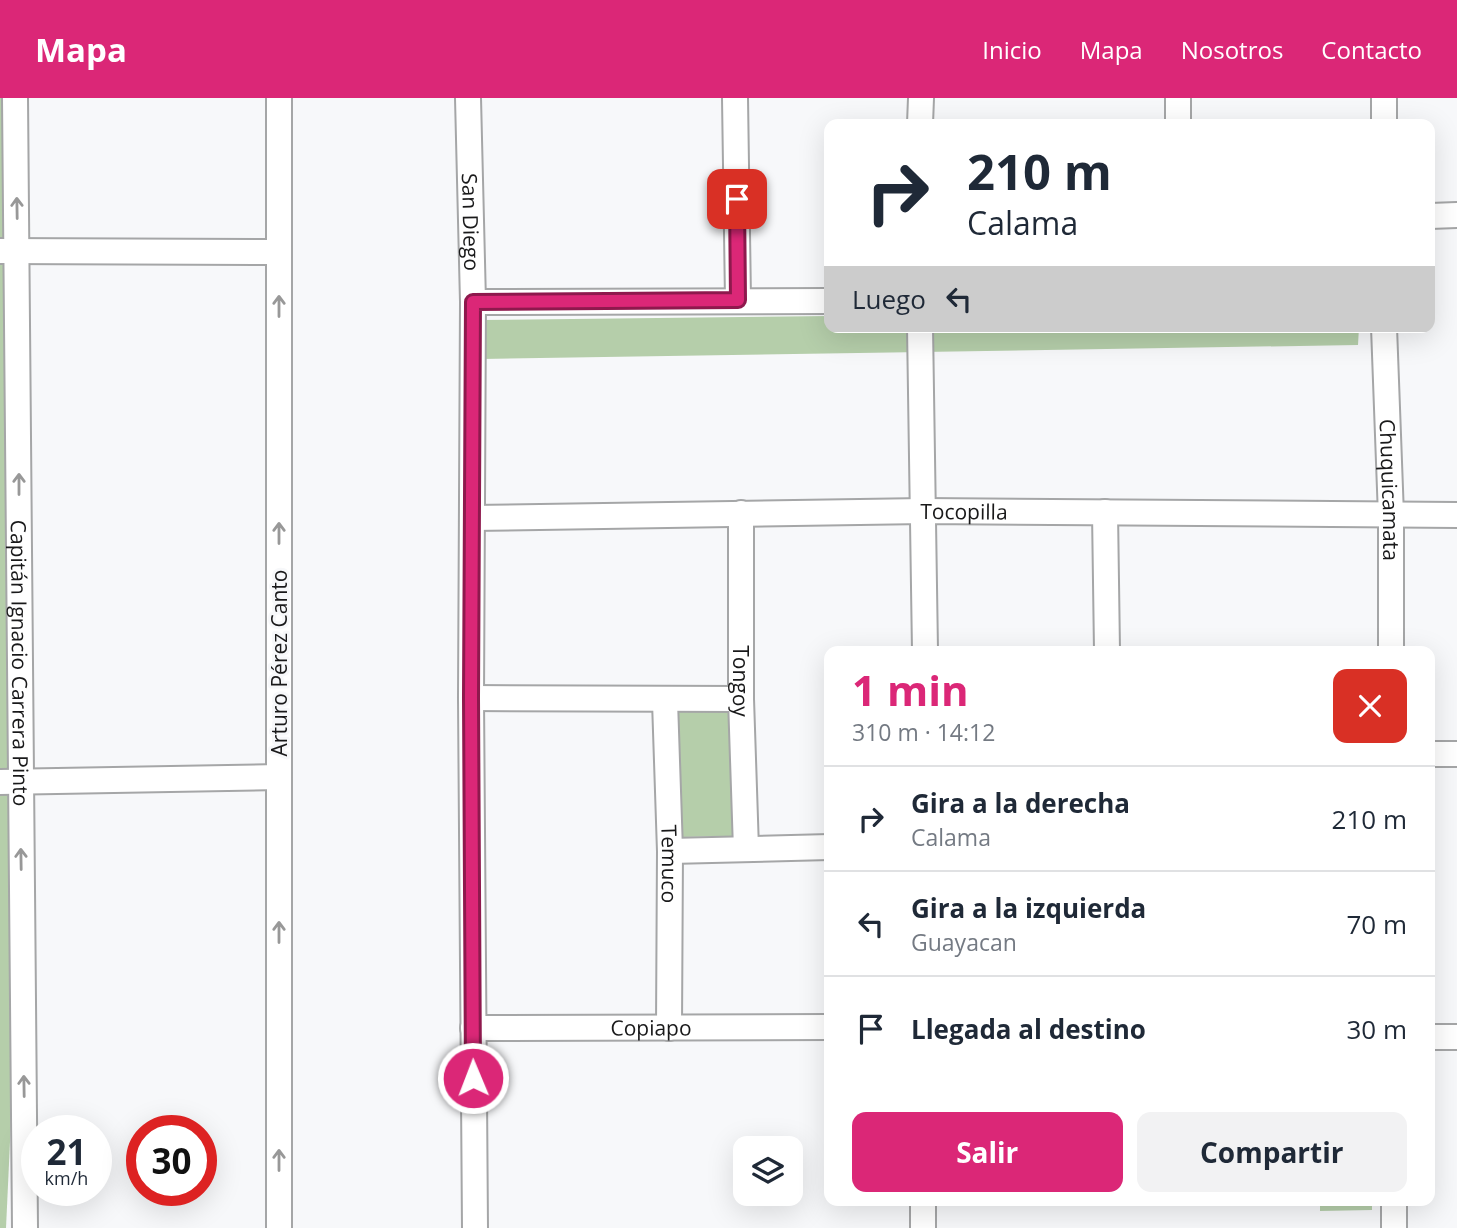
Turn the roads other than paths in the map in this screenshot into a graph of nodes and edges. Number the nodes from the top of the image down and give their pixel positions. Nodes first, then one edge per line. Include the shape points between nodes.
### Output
1 (15, 98) edge
2 (279, 98) edge
3 (468, 98) edge
4 (735, 98) edge
5 (921, 98) edge
6 (1178, 98) edge
7 (1384, 98) edge
8 (920, 119) edge
9 (1178, 119) edge
10 (1384, 119) edge
11 (1457, 215) edge
12 (1435, 216) edge
13 (9, 251) edge
14 (279, 251) junction
15 (738, 300) junction
16 (824, 300) edge
17 (473, 302) junction
18 (920, 333) edge
19 (1384, 333) edge
20 (924, 511) junction
21 (1105, 512) junction
22 (741, 513) junction
23 (1457, 515) edge
24 (1391, 516) junction
25 (472, 518) junction
26 (925, 646) edge
27 (1107, 646) edge
28 (1391, 646) edge
29 (471, 698) junction
30 (741, 699) junction
31 (665, 701) junction
32 (1435, 754) edge
33 (1457, 754) edge
34 (279, 777) junction
35 (10, 782) edge
36 (824, 847) edge
37 (746, 849) junction
38 (670, 851) junction
39 (824, 1027) edge
40 (473, 1028) junction
41 (669, 1028) junction
42 (1435, 1037) edge
43 (1457, 1037) edge
44 (923, 1206) edge
45 (1394, 1206) edge
46 (25, 1228) edge
47 (279, 1228) edge
48 (475, 1228) edge
49 (923, 1228) edge
50 (1394, 1228) edge

13 -> 1 street, Capitán Ignacio Carrera Pinto
2 - 14 street, Arturo Pérez Canto
3 - 17 street, San Diego
4 - 15 street
5 - 8 street
6 - 9 street
7 - 10 street
11 - 12 street
13 - 14 street
35 -> 13 street, Capitán Ignacio Carrera Pinto
34 -> 14 street, Arturo Pérez Canto
15 - 16 street
15 - 17 street
17 - 25 street, San Diego
18 - 20 street
19 - 24 street, Chuquicamata
20 - 21 street, Tocopilla
20 - 22 street, Tocopilla
20 - 26 street
21 - 24 street, Tocopilla
21 - 27 street
22 - 25 street, Tocopilla
22 - 30 street, Tongoy
23 - 24 street, Tocopilla
24 - 28 street, Chuquicamata
25 - 29 street, San Diego
29 - 31 street
29 - 40 street, San Diego
30 - 31 street
30 - 37 street, Tongoy
31 - 38 street, Temuco
32 - 33 street
34 - 35 street
47 -> 34 street, Arturo Pérez Canto
46 -> 35 street, Capitán Ignacio Carrera Pinto
36 - 37 street
37 - 38 street
38 - 41 street, Temuco
39 - 41 street, Copiapo
40 - 41 street, Copiapo
40 - 48 street, San Diego
42 - 43 street
44 - 49 street
45 - 50 street

